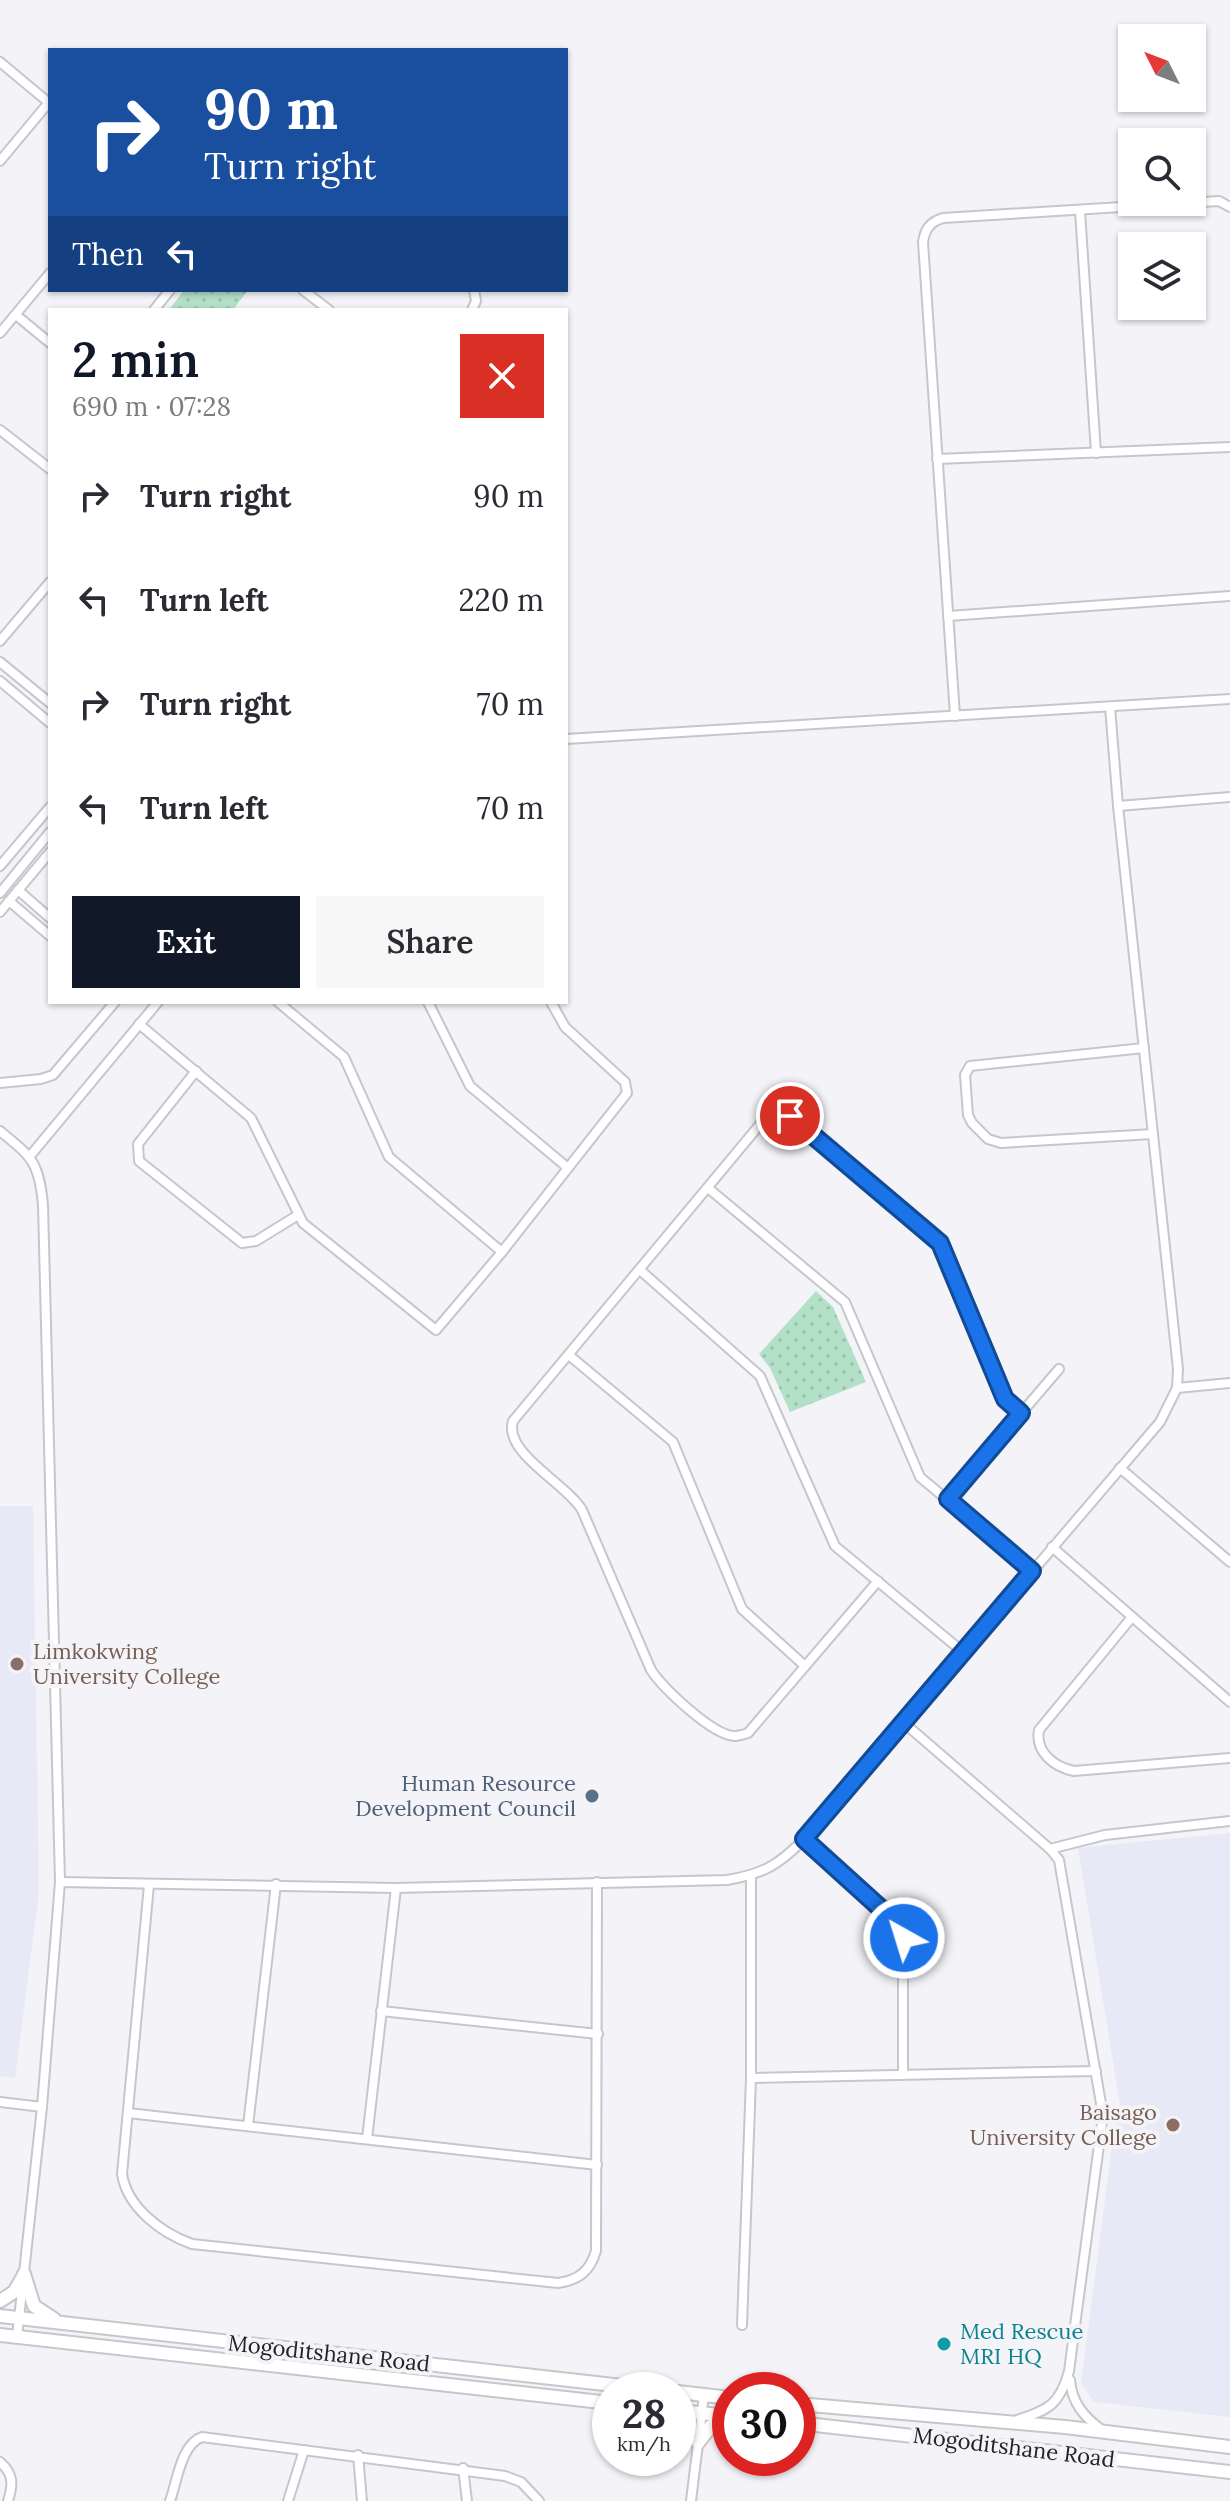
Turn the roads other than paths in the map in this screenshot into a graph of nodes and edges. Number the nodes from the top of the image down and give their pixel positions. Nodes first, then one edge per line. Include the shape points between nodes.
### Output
1 (0, 62) edge
2 (48, 100) edge
3 (48, 102) edge
4 (0, 161) edge
5 (1230, 207) edge
6 (1080, 211) junction
7 (48, 275) edge
8 (168, 292) edge
9 (306, 292) edge
10 (156, 308) edge
11 (326, 308) edge
12 (16, 315) junction
13 (0, 333) edge
14 (48, 341) edge
15 (0, 430) edge
16 (1230, 447) edge
17 (1096, 453) junction
18 (937, 459) junction
19 (48, 467) edge
20 (48, 584) edge
21 (1230, 596) edge
22 (948, 616) junction
23 (0, 641) edge
24 (0, 662) edge
25 (0, 681) edge
26 (1230, 699) edge
27 (48, 701) edge
28 (1110, 707) junction
29 (955, 716) junction
30 (48, 721) edge
31 (568, 739) edge
32 (1230, 797) edge
33 (1118, 806) junction
34 (46, 818) edge
35 (48, 834) edge
36 (48, 854) edge
37 (0, 866) edge
38 (18, 890) junction
39 (0, 893) edge
40 (9, 901) junction
41 (0, 912) edge
42 (48, 916) edge
43 (48, 934) edge
44 (113, 1004) edge
45 (156, 1004) edge
46 (280, 1004) edge
47 (429, 1004) edge
48 (552, 1004) edge
49 (139, 1024) junction
50 (1144, 1048) junction
51 (196, 1071) junction
52 (0, 1083) edge
53 (0, 1131) edge
54 (1153, 1134) junction
55 (30, 1156) junction
56 (568, 1168) junction
57 (708, 1188) junction
58 (298, 1215) junction
59 (502, 1252) junction
60 (640, 1270) junction
61 (570, 1356) junction
62 (1059, 1369) dead end
63 (1230, 1383) edge
64 (1177, 1388) junction
65 (1021, 1413) junction
66 (1120, 1468) junction
67 (948, 1499) junction
68 (1052, 1547) junction
69 (1230, 1562) edge
70 (1032, 1571) junction
71 (878, 1581) junction
72 (1132, 1617) junction
73 (963, 1652) junction
74 (805, 1666) junction
75 (1230, 1702) edge
76 (903, 1722) junction
77 (1230, 1758) edge
78 (1230, 1821) edge
79 (804, 1839) junction
80 (1050, 1849) junction
81 (751, 1876) junction
82 (60, 1882) junction
83 (597, 1882) junction
84 (276, 1884) junction
85 (149, 1885) junction
86 (396, 1888) junction
87 (381, 2011) junction
88 (598, 2034) junction
89 (1096, 2071) junction
90 (903, 2075) junction
91 (751, 2078) junction
92 (0, 2102) edge
93 (42, 2107) junction
94 (128, 2113) junction
95 (248, 2126) junction
96 (367, 2139) junction
97 (597, 2165) junction
98 (24, 2274) junction
99 (0, 2301) edge
100 (0, 2316) edge
101 (20, 2318) junction
102 (59, 2322) junction
103 (742, 2325) dead end
104 (0, 2335) edge
105 (17, 2337) junction
106 (1069, 2371) junction
107 (592, 2383) edge
108 (696, 2394) edge
109 (704, 2395) junction
110 (712, 2396) edge
111 (592, 2401) edge
112 (816, 2406) edge
113 (696, 2413) edge
114 (702, 2414) junction
115 (712, 2415) edge
116 (1009, 2423) junction
117 (816, 2425) edge
118 (712, 2426) edge
119 (1103, 2431) junction
120 (698, 2443) junction
121 (1230, 2447) edge
122 (304, 2450) junction
123 (358, 2455) junction
124 (0, 2462) edge
125 (463, 2468) junction
126 (1230, 2472) edge
127 (8, 2501) edge
128 (170, 2501) edge
129 (288, 2501) edge
130 (362, 2501) edge
131 (467, 2501) edge
132 (539, 2501) edge
133 (691, 2501) edge

1 - 2 street
3 - 4 street
5 - 6 street via 1219,201
6 - 17 street
6 - 18 street via 943,218 924,234
7 - 12 street
8 - 10 street
9 - 11 street
12 - 13 street
12 - 14 street
15 - 19 street
16 - 17 street
17 - 18 street
18 - 22 street
20 - 23 street
21 - 22 street
22 - 29 street
24 - 27 street
25 - 30 street
26 - 28 street
28 - 29 street
28 - 33 street
29 - 31 street
32 - 33 street
33 - 50 street
34 - 37 street
35 - 39 street
36 - 38 street
38 - 40 street
38 - 42 street
40 - 41 street
40 - 43 street
44 - 52 street via 53,1075
45 - 49 street
46 - 59 street via 344,1057 389,1157
47 - 56 street via 470,1086
48 - 56 street via 565,1027 627,1088 624,1099
49 - 51 street
49 - 55 street
50 - 54 street
50 - 54 street via 970,1066 965,1075 968,1115 979,1131 1001,1143
51 - 58 street via 257,1124
51 - 58 street via 138,1144 139,1161 242,1243 256,1241
53 - 55 street
54 - 64 street
55 - 82 street via 43,1205
56 - 59 street
57 - 60 street
57 - 65 street via 767,1116 781,1112 799,1121 940,1243 1005,1399
57 - 67 street via 845,1302 917,1471
58 - 59 street via 309,1230 436,1330
60 - 61 street
60 - 71 street via 757,1373 835,1546
61 - 74 street via 673,1442 742,1609
61 - 74 street via 513,1421 511,1435 519,1449 578,1503 657,1680 716,1730 736,1736 748,1733
62 - 65 street
63 - 64 street
64 - 66 street via 1160,1422
65 - 67 street
66 - 68 street
66 - 69 street
67 - 70 street
68 - 70 street
68 - 72 street
70 - 73 street
71 - 73 street
71 - 74 street
72 - 75 street
72 - 77 street via 1039,1730 1043,1751 1061,1768 1074,1771
73 - 76 street
76 - 79 street
76 - 80 street
78 - 80 street via 1105,1835
79 - 81 street via 787,1857
79 - 90 street via 903,1934
80 - 89 street via 1062,1866
81 - 83 street
81 - 91 street
82 - 85 street
82 - 93 street
83 - 86 street
83 - 88 street
84 - 85 street
84 - 86 street
84 - 95 street
85 - 94 street
86 - 87 street
87 - 88 street
87 - 96 street
88 - 97 street
89 - 90 street
89 - 106 street via 1103,2115
90 - 91 street
91 - 103 street
92 - 93 street
93 - 98 street
94 - 95 street
94 - 97 street via 122,2174 129,2197 165,2232 192,2244 569,2281 587,2271 596,2251
95 - 96 street
96 - 97 street
98 - 99 main road via 14,2292
98 - 101 street
98 - 102 main road via 34,2306
100 - 101 main road, Mogoditshane Road
101 - 102 main road, Mogoditshane Road
101 - 105 street
102 - 107 main road, Mogoditshane Road
104 - 105 main road, Mogoditshane Road
105 - 111 main road, Mogoditshane Road
106 - 116 street via 1051,2406
106 - 119 street via 1074,2401
108 - 109 main road
109 - 110 main road
109 - 114 street
112 - 116 main road, Mogoditshane Road
113 - 114 main road
114 - 115 main road
114 - 120 street
116 - 119 main road, Mogoditshane Road
117 - 126 main road, Mogoditshane Road
118 - 120 main road
119 - 121 main road, Mogoditshane Road
120 - 133 street
122 - 123 street
122 - 128 street via 197,2438
122 - 129 street
123 - 125 street
123 - 130 street
124 - 127 street via 13,2486
125 - 131 street
125 - 132 street via 521,2482

